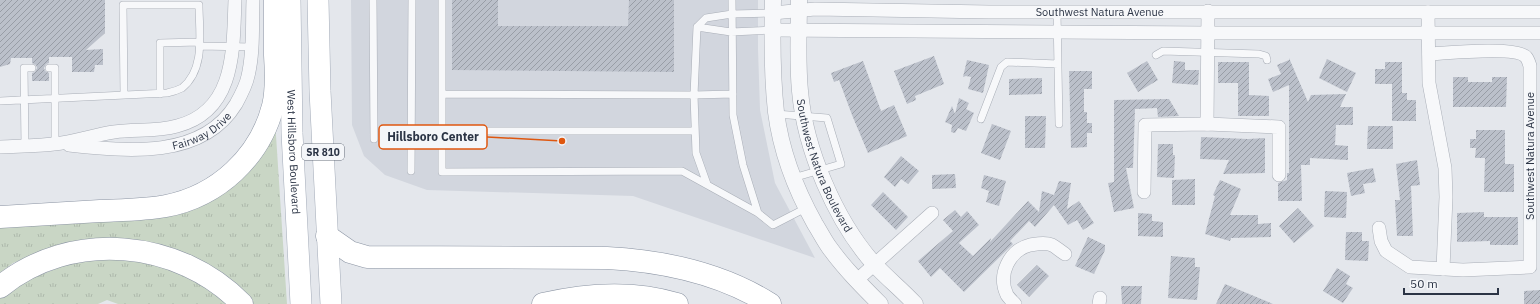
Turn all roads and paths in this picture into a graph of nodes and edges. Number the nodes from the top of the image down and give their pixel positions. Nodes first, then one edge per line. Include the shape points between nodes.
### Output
1 (235, 0) edge
2 (253, 0) edge
3 (275, 0) edge
4 (290, 0) edge
5 (318, 0) edge
6 (373, 0) edge
7 (412, 0) edge
8 (442, 0) edge
9 (732, 0) edge
10 (799, 5) edge
11 (773, 7) edge
12 (879, 10) junction
13 (1057, 12) junction
14 (1208, 12) junction
15 (1428, 12) junction
16 (1540, 12) edge
17 (732, 14) junction
18 (697, 27) junction
19 (773, 30) junction
20 (799, 31) junction
21 (878, 31) junction
22 (731, 32) junction
23 (1057, 32) junction
24 (1540, 32) edge
25 (1208, 33) junction
26 (1428, 33) junction
27 (199, 44) junction
28 (232, 47) junction
29 (252, 47) junction
30 (1208, 52) junction
31 (1429, 54) junction
32 (1156, 55) dead end
33 (1267, 60) dead end
34 (1058, 64) junction
35 (32, 68) dead end
36 (49, 68) dead end
37 (160, 94) junction
38 (442, 94) junction
39 (733, 94) junction
40 (124, 95) junction
41 (694, 95) junction
42 (55, 98) junction
43 (25, 100) junction
44 (0, 101) edge
45 (776, 114) junction
46 (804, 116) junction
47 (981, 119) dead end
48 (1059, 124) dead end
49 (1207, 124) junction
50 (441, 131) junction
51 (695, 131) junction
52 (374, 139) dead end
53 (55, 144) junction
54 (25, 146) junction
55 (0, 147) edge
56 (820, 170) junction
57 (411, 172) dead end
58 (1280, 175) dead end
59 (793, 178) junction
60 (707, 184) junction
61 (1144, 192) dead end
62 (806, 208) junction
63 (758, 213) junction
64 (932, 213) dead end
65 (0, 217) edge
66 (1379, 228) dead end
67 (327, 236) junction
68 (1065, 254) dead end
69 (874, 263) junction
70 (1443, 269) junction
71 (857, 280) junction
72 (0, 287) edge
73 (242, 304) edge
74 (301, 304) edge
75 (331, 304) edge
76 (543, 304) edge
77 (677, 304) edge
78 (770, 304) edge
79 (880, 304) edge
80 (916, 304) edge
81 (1015, 304) edge

1 - 28 street, Fairway Drive
2 - 29 street, Fairway Drive
3 - 65 highway via 276,74 273,106 266,127 255,147 233,173 202,194 167,206
4 - 74 main road, West Hillsboro Boulevard / SR 810 via 293,149
5 - 67 main road, SR 810
6 - 52 lane
7 - 57 lane
8 - 38 lane
9 - 17 lane
10 - 11 street, Southwest Natura Avenue
10 - 12 street, Southwest Natura Avenue via 816,9
10 - 20 street, Southwest Natura Boulevard
11 - 17 lane
11 - 19 street
12 - 13 street, Southwest Natura Avenue
12 - 21 street
13 - 14 street, Southwest Natura Avenue
13 - 23 lane
14 - 15 street, Southwest Natura Avenue
14 - 25 street
15 - 16 street, Southwest Natura Avenue
15 - 26 street
17 - 18 lane via 706,18
17 - 22 lane
18 - 22 lane
18 - 41 lane
19 - 20 street, Southwest Natura Avenue
19 - 22 lane
19 - 45 street
20 - 21 street, Southwest Natura Avenue
20 - 46 street, Southwest Natura Boulevard via 800,91
21 - 23 street, Southwest Natura Avenue
22 - 39 lane
23 - 25 street, Southwest Natura Avenue
23 - 34 lane
24 - 26 street, Southwest Natura Avenue
25 - 26 street, Southwest Natura Avenue
25 - 30 street
26 - 31 street
27 - 28 lane
27 - 37 lane via 194,75 181,88
27 - 37 lane via 160,43
27 - 40 lane via 199,5 123,5
28 - 29 lane
28 - 53 street, Fairway Drive via 230,71 222,91 204,113 194,120 159,130 114,132
29 - 53 street, Fairway Drive via 248,77 241,95 217,126 202,136 182,144 153,148 113,150
30 - 32 lane via 1163,51
30 - 33 lane via 1259,54 1266,56
30 - 49 street
31 - 70 street via 1429,83 1445,168
31 - 70 street, Southwest Natura Avenue via 1517,52 1526,57 1530,66 1530,267
34 - 47 lane via 1008,62 1001,68
34 - 48 lane
35 - 43 lane via 24,68
36 - 42 lane via 54,68
37 - 40 lane
38 - 41 lane
38 - 50 lane
39 - 41 lane
39 - 63 lane via 732,115 736,136
40 - 42 lane
41 - 51 lane
42 - 43 lane
42 - 53 lane
43 - 44 lane
43 - 54 lane
45 - 46 lane
45 - 59 street
46 - 56 street, Southwest Natura Boulevard
46 - 56 lane via 827,118 841,164
49 - 58 street via 1279,127
49 - 61 street via 1145,125
50 - 51 lane
50 - 60 lane via 442,172 682,171
51 - 60 lane via 696,153
53 - 54 street, Fairway Drive
54 - 55 street, Fairway Drive
56 - 59 lane
56 - 69 street, Southwest Natura Boulevard via 846,226
59 - 62 street
60 - 63 lane
62 - 63 lane via 773,225
62 - 71 street via 829,247
64 - 69 street
66 - 70 street, Southwest Natura Avenue via 1386,251 1394,257 1410,267
67 - 75 main road, SR 810
67 - 78 highway via 350,252 367,257 599,258 668,264 720,279
68 - 81 street via 1051,245 1039,243 1023,247 1011,256 1004,270 1004,285 1007,295
69 - 71 street
69 - 80 street, Southwest Natura Boulevard
71 - 79 street
72 - 73 highway via 26,270 54,258 95,249 120,248 150,252 187,265 214,280
76 - 77 highway via 573,298 613,296

